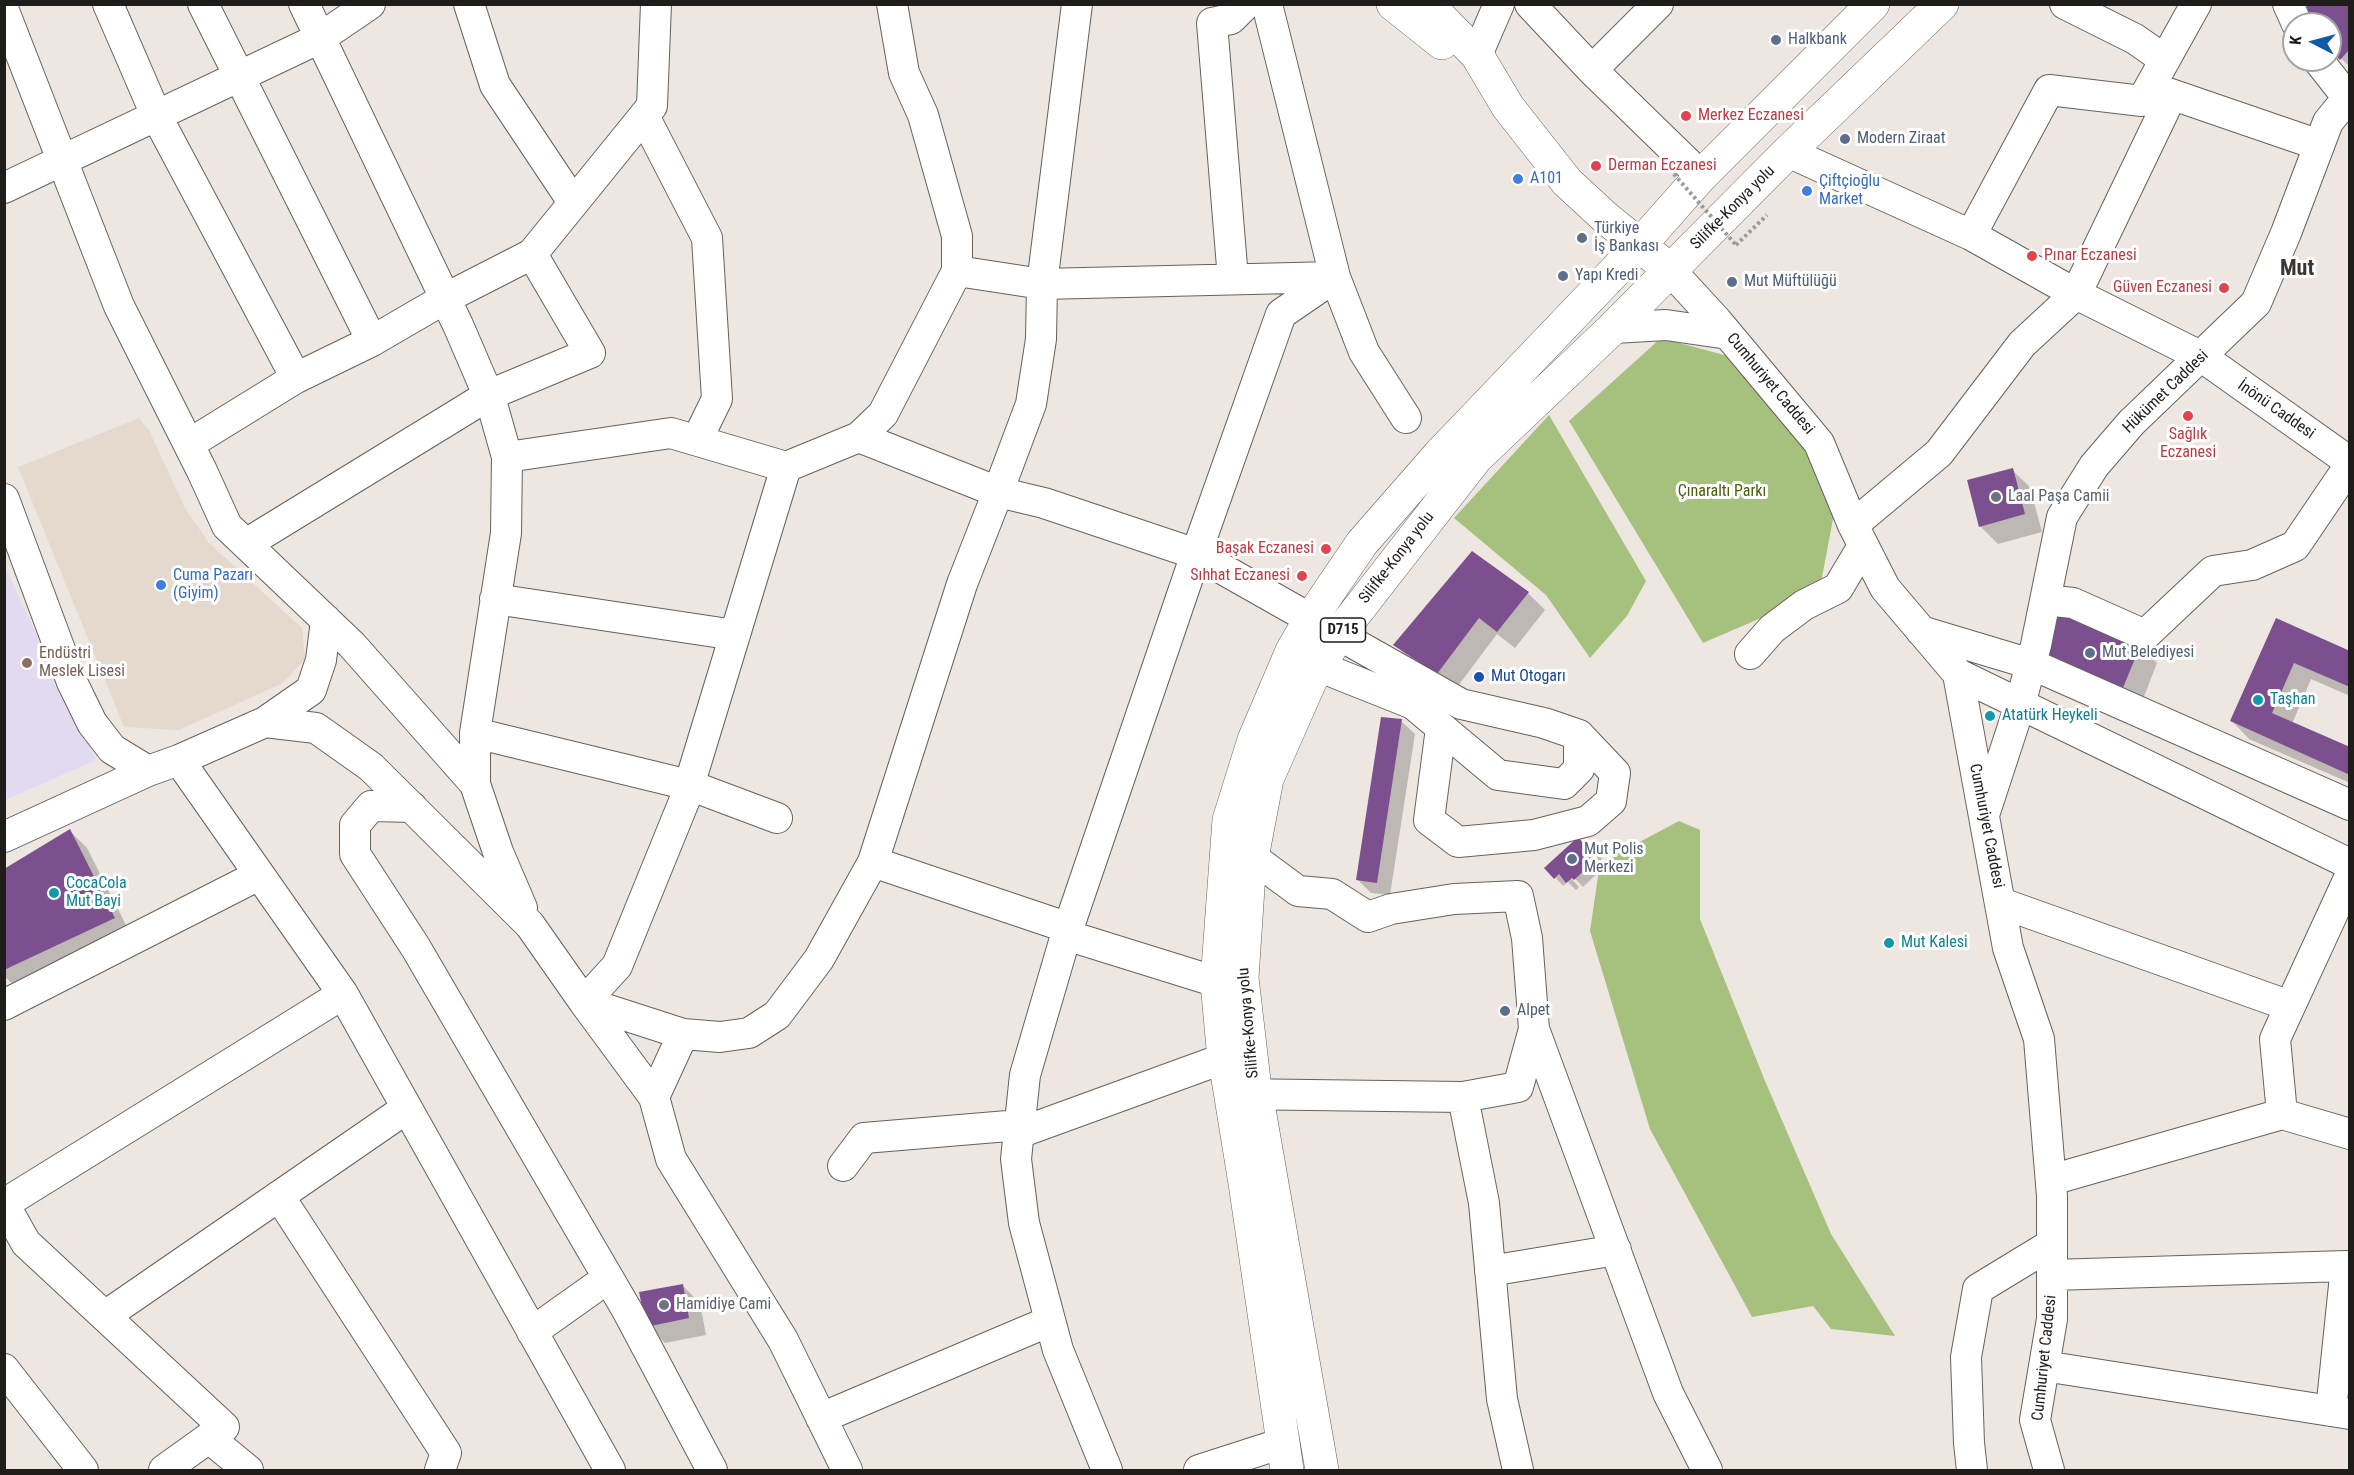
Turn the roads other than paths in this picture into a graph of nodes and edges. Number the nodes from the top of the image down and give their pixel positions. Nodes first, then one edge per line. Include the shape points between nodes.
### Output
1 (108, 4) edge
2 (203, 4) edge
3 (304, 4) edge
4 (370, 4) edge
5 (470, 4) edge
6 (656, 4) edge
7 (892, 4) edge
8 (1077, 4) edge
9 (1246, 4) edge
10 (1267, 4) edge
11 (1393, 4) edge
12 (1427, 4) edge
13 (1499, 4) edge
14 (1530, 4) edge
15 (1658, 4) edge
16 (1874, 4) edge
17 (1942, 4) edge
18 (2065, 4) edge
19 (2196, 4) edge
20 (4, 11) edge
21 (320, 38) junction
22 (10, 45) edge
23 (1478, 55) junction
24 (2165, 60) junction
25 (1592, 70) junction
26 (2328, 72) edge
27 (239, 76) junction
28 (2150, 87) junction
29 (2348, 96) edge
30 (1508, 106) junction
31 (156, 116) junction
32 (644, 116) junction
33 (2319, 145) junction
34 (1788, 152) junction
35 (62, 161) junction
36 (1701, 176) junction
37 (4, 188) edge
38 (573, 202) junction
39 (1971, 235) junction
40 (1640, 246) junction
41 (532, 254) junction
42 (1670, 270) junction
43 (957, 271) junction
44 (1335, 277) junction
45 (1233, 279) junction
46 (1042, 284) junction
47 (2076, 294) junction
48 (446, 298) junction
49 (1613, 328) junction
50 (1728, 334) junction
51 (372, 341) junction
52 (2202, 357) junction
53 (296, 378) junction
54 (489, 395) junction
55 (1406, 418) dead end
56 (860, 437) junction
57 (697, 440) junction
58 (189, 444) junction
59 (507, 458) junction
60 (2349, 464) edge
61 (786, 467) junction
62 (998, 492) junction
63 (4, 500) edge
64 (1858, 536) junction
65 (246, 544) junction
66 (1196, 554) junction
67 (495, 599) junction
68 (2045, 600) junction
69 (1311, 618) junction
70 (326, 620) junction
71 (1921, 631) junction
72 (735, 634) junction
73 (1339, 634) junction
74 (1292, 651) junction
75 (1750, 654) dead end
76 (2031, 664) junction
77 (1320, 667) junction
78 (1958, 674) junction
79 (2020, 705) junction
80 (265, 722) junction
81 (1441, 728) junction
82 (474, 733) junction
83 (1579, 735) junction
84 (179, 760) junction
85 (148, 771) junction
86 (475, 784) junction
87 (689, 785) junction
88 (2349, 805) edge
89 (412, 807) junction
90 (777, 818) dead end
91 (1983, 818) junction
92 (4, 837) edge
93 (1252, 857) junction
94 (873, 862) junction
95 (2349, 864) edge
96 (259, 875) junction
97 (2349, 876) edge
98 (2001, 903) junction
99 (530, 925) junction
100 (1067, 931) junction
101 (1217, 982) junction
102 (343, 994) junction
103 (584, 1002) junction
104 (4, 1005) edge
105 (2290, 1006) junction
106 (1534, 1029) junction
107 (683, 1034) junction
108 (1225, 1058) junction
109 (1244, 1094) junction
110 (1463, 1096) junction
111 (654, 1097) junction
112 (407, 1108) junction
113 (2282, 1114) junction
114 (1019, 1129) junction
115 (2349, 1134) edge
116 (843, 1166) dead end
117 (2051, 1180) junction
118 (279, 1196) junction
119 (4, 1204) edge
120 (2052, 1244) junction
121 (1616, 1250) junction
122 (2348, 1258) edge
123 (1490, 1271) junction
124 (2052, 1275) junction
125 (608, 1278) junction
126 (105, 1316) junction
127 (1050, 1321) junction
128 (532, 1332) junction
129 (2044, 1366) junction
130 (4, 1369) edge
131 (2340, 1412) edge
132 (821, 1418) junction
133 (209, 1438) junction
134 (1285, 1457) edge
135 (83, 1470) edge
136 (164, 1470) edge
137 (248, 1470) edge
138 (440, 1470) edge
139 (610, 1470) edge
140 (712, 1470) edge
141 (846, 1470) edge
142 (1107, 1470) edge
143 (1199, 1470) edge
144 (1322, 1470) edge
145 (1518, 1470) edge
146 (1707, 1470) edge
147 (1972, 1470) edge
148 (2049, 1470) edge

1 - 31 street
2 - 27 street
3 - 21 street
4 - 21 street
5 - 38 street via 495,85
6 - 32 street via 652,106
7 - 43 street via 903,73 923,115 957,236
8 - 46 street
9 - 45 street via 1231,19 1212,23
10 - 44 street
11 - 30 main road via 1455,54
12 - 23 main road
13 - 23 street
14 - 25 street
15 - 25 street
16 - 36 main road, Silifke-Konya yolu / D715
17 - 34 main road, Silifke-Konya yolu / D715
18 - 24 street via 2135,39
19 - 24 street
20 - 22 street
21 - 27 street
21 - 48 street
22 - 35 street
23 - 30 main road
24 - 28 street
25 - 36 street
26 - 29 street
27 - 31 street
27 - 51 street
28 - 33 street
28 - 39 street via 2142,101 2049,90
28 - 47 street via 2165,109
29 - 33 street, Hükümet Caddesi via 2328,122
30 - 40 main road via 1567,182
31 - 35 street
31 - 53 street
32 - 38 street
32 - 57 street via 707,238 717,399
33 - 52 street, Hükümet Caddesi via 2256,303
34 - 39 street, İnönü Caddesi
34 - 42 main road, Silifke-Konya yolu / D715
35 - 37 street
35 - 58 street via 118,306
36 - 40 main road, Silifke-Konya yolu / D715
38 - 41 street
39 - 47 street, İnönü Caddesi
40 - 42 main road
40 - 69 main road, Silifke-Konya yolu / D715 via 1439,454 1362,543
41 - 48 street
41 - 54 street via 590,353
42 - 49 main road, Silifke-Konya yolu / D715
42 - 50 street, Cumhuriyet Caddesi
43 - 46 street
43 - 56 street via 883,414
44 - 45 street
44 - 55 street via 1364,352
44 - 66 street via 1281,314
45 - 46 street
46 - 62 street via 1041,339 1031,404
47 - 52 street, İnönü Caddesi
47 - 64 street via 2022,344 1939,453
48 - 51 street
48 - 54 street
49 - 50 street via 1666,325
49 - 73 main road, Silifke-Konya yolu / D715 via 1476,458
50 - 64 street, Cumhuriyet Caddesi via 1819,443
51 - 53 street
52 - 60 street, İnönü Caddesi
52 - 68 street, Hükümet Caddesi via 2170,383 2094,466 2062,517
53 - 58 street
54 - 59 street
54 - 65 street
56 - 61 street
56 - 62 street
57 - 59 street via 671,433
57 - 61 street
58 - 65 street via 227,526
59 - 67 street via 506,533
60 - 68 street via 2295,546 2253,565 2213,571 2145,635 2073,603
61 - 72 street
62 - 66 street via 1044,503
62 - 94 street via 962,584
63 - 85 street via 72,682 92,723 112,749
64 - 71 street, Cumhuriyet Caddesi via 1885,588
64 - 75 street via 1838,588 1804,605 1772,629
65 - 70 street
66 - 69 street
66 - 100 street
67 - 72 street
67 - 82 street
68 - 76 street, Hükümet Caddesi
69 - 73 street
69 - 74 main road, Silifke-Konya yolu / D715
70 - 80 street via 321,660 310,690
70 - 86 street
71 - 76 street
71 - 78 street, Cumhuriyet Caddesi
72 - 87 street
73 - 77 main road, Silifke-Konya yolu / D715
73 - 83 street via 1461,704
74 - 77 street
74 - 101 main road, Silifke-Konya yolu / D715 via 1254,740 1229,820
76 - 79 street, Hükümet Caddesi
76 - 88 street
77 - 81 street via 1413,704
77 - 93 main road, Silifke-Konya yolu / D715 via 1267,779
78 - 79 street
78 - 91 street, Cumhuriyet Caddesi
79 - 91 street, Hükümet Caddesi
79 - 95 street
80 - 84 street
80 - 89 street via 316,728 371,766
81 - 83 street via 1498,775 1564,784 1579,769
81 - 83 street via 1429,820 1458,842 1534,835 1577,824 1587,821 1611,801 1615,773
82 - 86 street
82 - 87 street
84 - 85 street
84 - 96 street
85 - 92 street
86 - 99 street via 498,852
87 - 90 street
87 - 103 street via 617,966
89 - 99 street
89 - 125 street via 372,806 355,825 355,854 416,948
91 - 98 street, Cumhuriyet Caddesi
93 - 106 street via 1298,891 1332,894 1368,917 1391,909 1454,899 1518,896 1527,938
93 - 109 main road, Silifke-Konya yolu / D715 via 1242,978
94 - 100 street
94 - 107 street via 819,959 777,1016 749,1032 720,1037
96 - 102 street
96 - 104 street
97 - 105 street
98 - 105 street
98 - 117 street, Cumhuriyet Caddesi via 2008,948 2039,1040
99 - 103 street
100 - 101 street
100 - 114 street via 1024,1075
101 - 108 main road, Silifke-Konya yolu / D715
102 - 112 street
102 - 119 street
103 - 107 street
103 - 111 street
105 - 113 street via 2275,1039
106 - 110 street via 1518,1087
106 - 121 street
107 - 111 street
108 - 109 main road, Silifke-Konya yolu / D715
108 - 114 street
109 - 110 street
109 - 134 main road, Silifke-Konya yolu / D715
109 - 144 main road, Silifke-Konya yolu / D715
110 - 123 street via 1484,1203
111 - 132 street via 671,1159 783,1340
112 - 118 street
112 - 128 street
113 - 115 street
113 - 117 street
114 - 116 street via 864,1138
114 - 127 street via 1016,1159 1024,1223
117 - 120 street, Cumhuriyet Caddesi
118 - 126 street
118 - 138 street via 446,1453
119 - 126 street via 26,1243
120 - 124 street, Cumhuriyet Caddesi
120 - 147 street via 1978,1289 1966,1357
121 - 123 street
121 - 146 street via 1668,1393
122 - 124 street
122 - 131 street
123 - 145 street via 1502,1399
124 - 129 street, Cumhuriyet Caddesi via 2052,1319
125 - 128 street
125 - 140 street
126 - 133 street via 224,1427
127 - 132 street
127 - 142 street
128 - 139 street
129 - 131 street
129 - 148 street, Cumhuriyet Caddesi via 2035,1420
130 - 135 street
132 - 141 street
133 - 136 street
133 - 137 street
134 - 143 street

